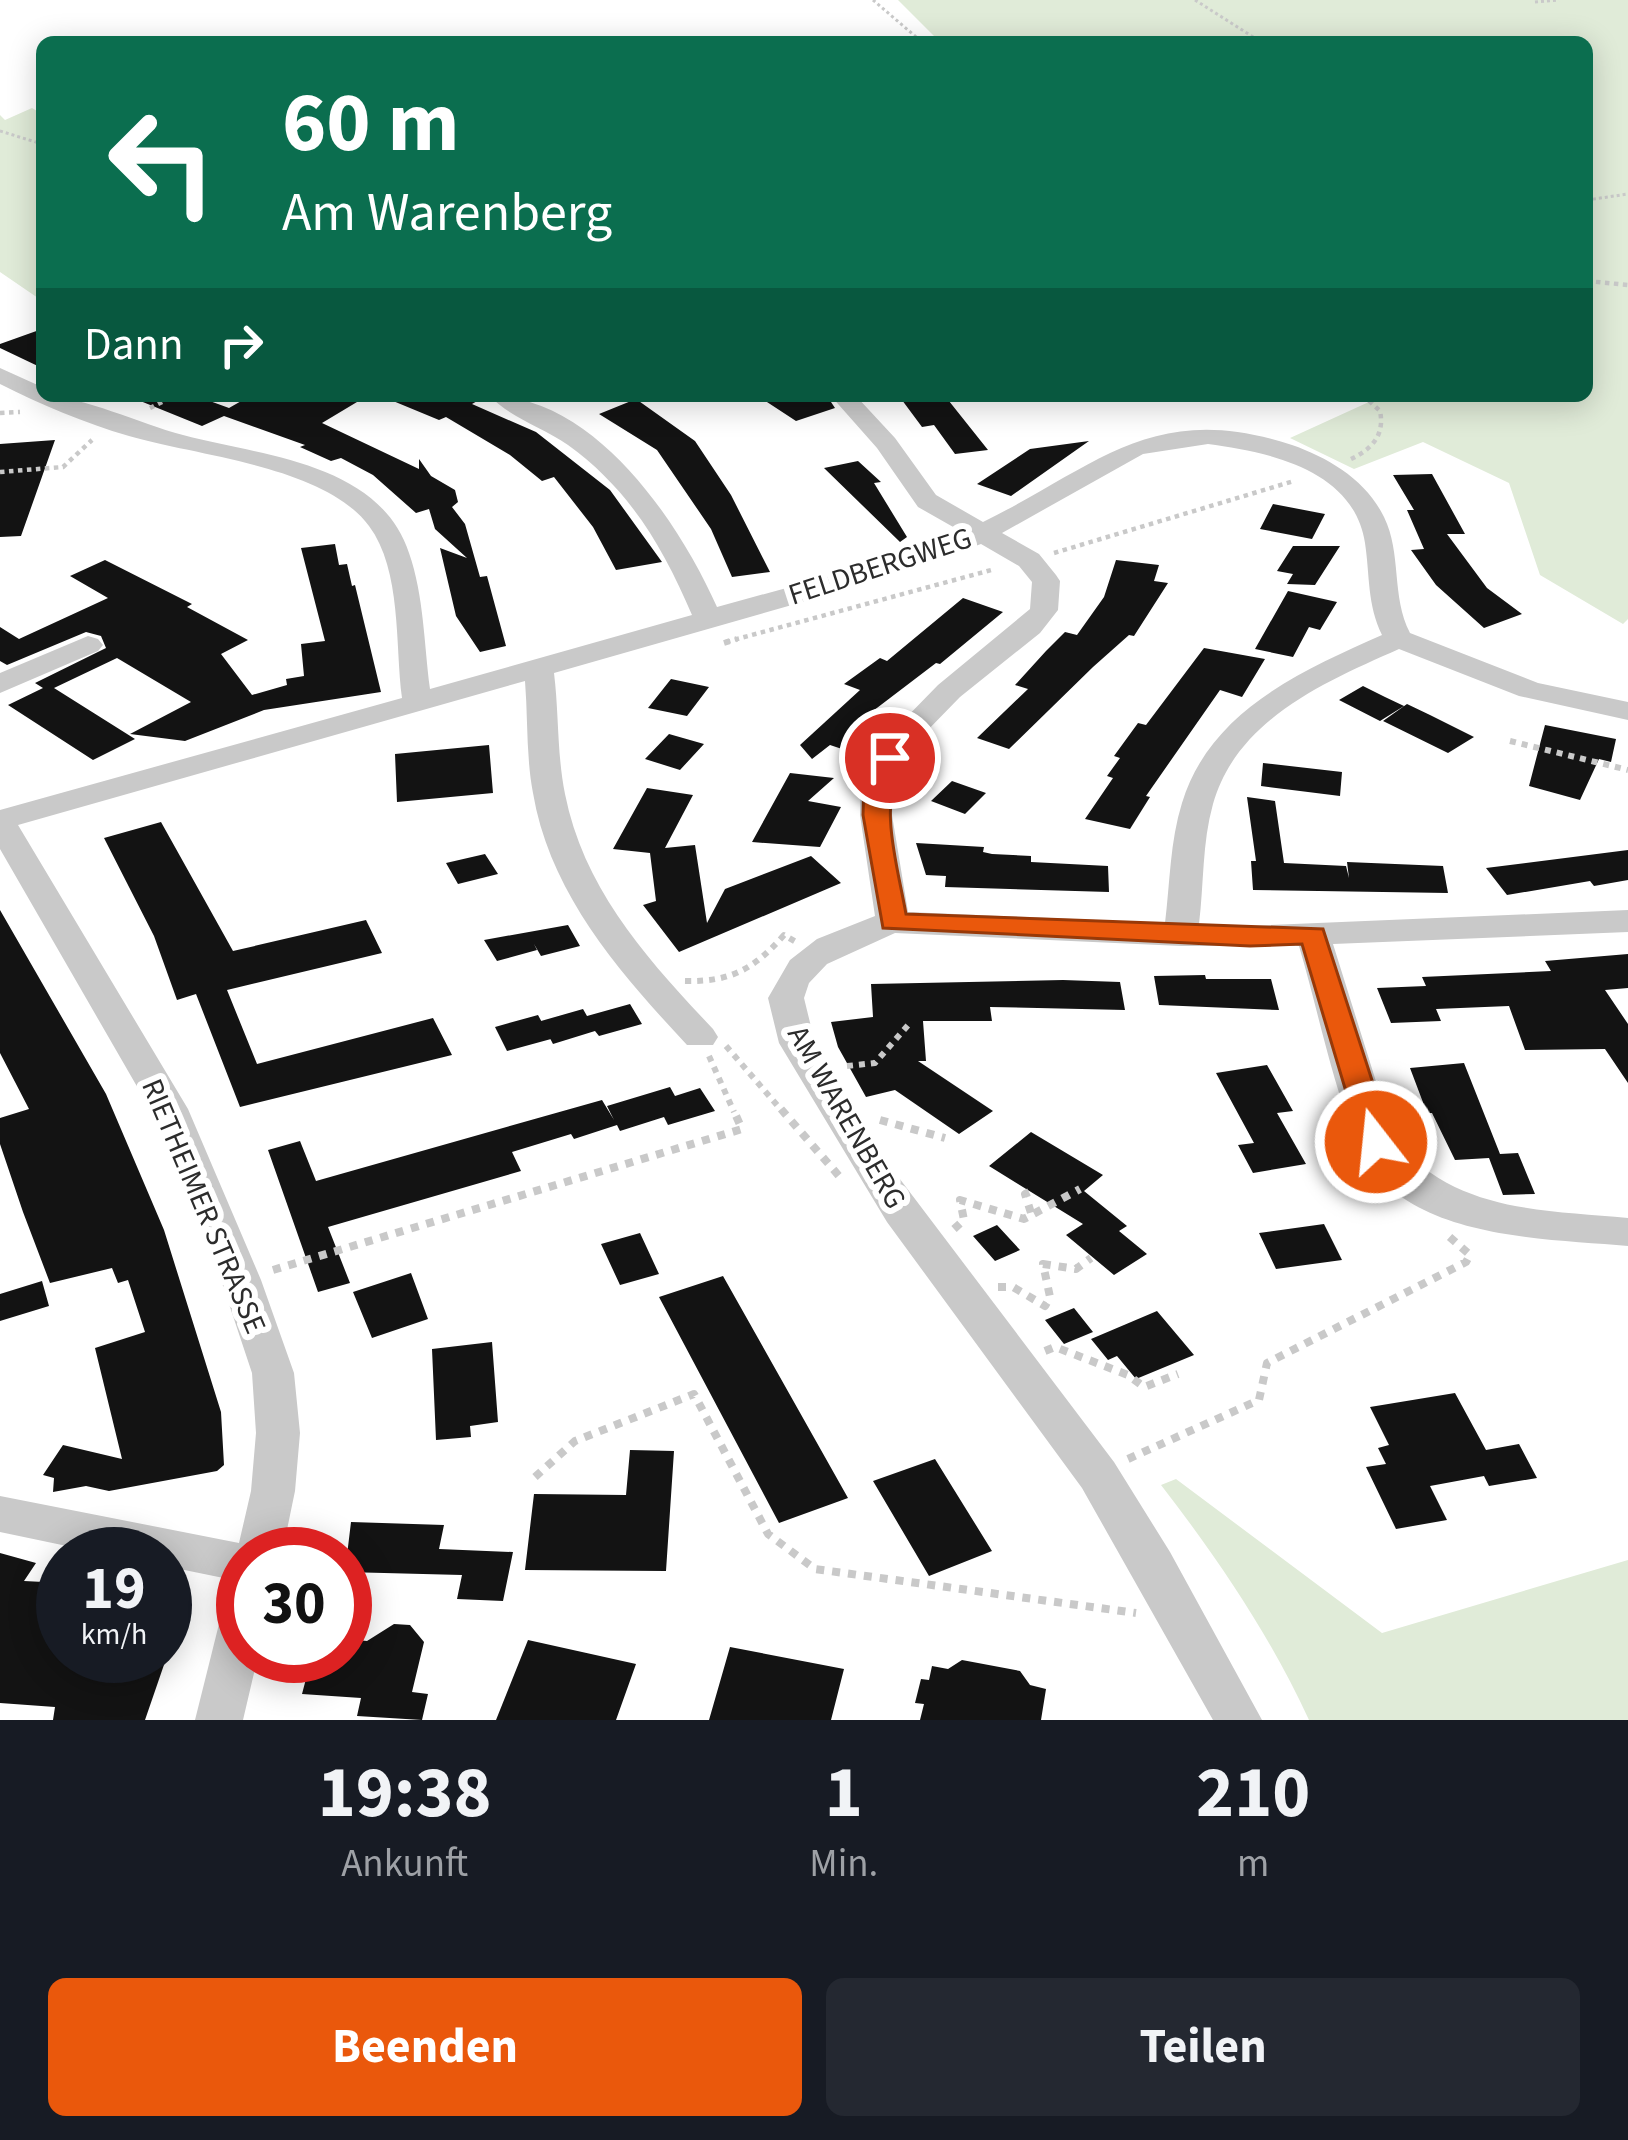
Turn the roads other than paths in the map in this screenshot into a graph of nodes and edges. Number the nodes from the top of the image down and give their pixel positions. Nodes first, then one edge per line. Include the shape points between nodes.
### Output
1 (0, 375) edge
2 (36, 393) edge
3 (58, 402) edge
4 (513, 402) edge
5 (848, 402) edge
6 (980, 535) junction
7 (708, 619) junction
8 (1398, 639) junction
9 (88, 645) dead end
10 (539, 670) junction
11 (0, 684) edge
12 (417, 701) junction
13 (1628, 711) edge
14 (0, 820) edge
15 (1628, 921) edge
16 (893, 922) junction
17 (1181, 934) junction
18 (1313, 935) junction
19 (700, 1036) road end
20 (1628, 1232) edge
21 (0, 1514) edge
22 (265, 1527) edge
23 (216, 1558) edge
24 (228, 1683) edge
25 (219, 1720) edge
26 (1238, 1720) edge

1 - 2 street
3 - 12 street via 309,475 372,514 394,545
4 - 7 street via 584,441 650,506
5 - 6 street via 927,501
6 - 7 street, FELDBERGWEG
6 - 8 street, FELDBERGWEG via 1151,441 1253,442 1324,469 1366,507 1377,535 1378,595
6 - 16 street via 1041,571 1044,610 949,691 877,783
7 - 10 street, FELDBERGWEG
8 - 13 street via 1530,691
8 - 17 street via 1297,685 1225,747 1195,819
9 - 11 street
10 - 12 street, FELDBERGWEG
10 - 19 street via 549,793 565,852 645,979
12 - 14 street, FELDBERGWEG
14 - 22 street, RIETHEIMER STRASSE via 169,1109 241,1280 273,1372 278,1433
15 - 18 street
16 - 17 street
16 - 26 street, AM WARENBERG via 838,939 819,954 786,998 788,1019 873,1174 1098,1475
17 - 18 street
18 - 20 street via 1376,1142 1392,1168 1460,1210
21 - 23 street
24 - 25 street

